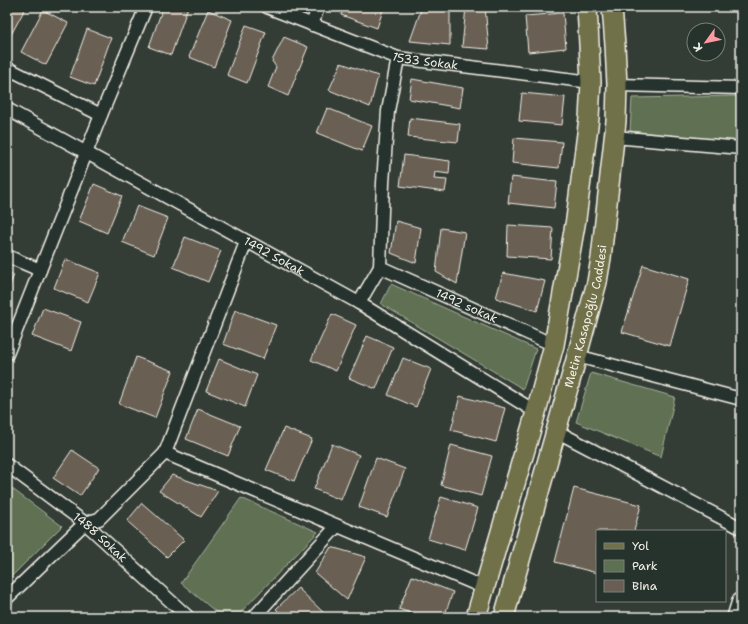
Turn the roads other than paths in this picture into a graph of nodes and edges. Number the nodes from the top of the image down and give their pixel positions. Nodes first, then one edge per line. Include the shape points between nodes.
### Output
1 (146, 7) edge
2 (267, 7) edge
3 (318, 7) edge
4 (587, 7) edge
5 (612, 7) edge
6 (312, 25) junction
7 (398, 58) junction
8 (7, 68) edge
9 (591, 82) junction
10 (617, 85) junction
11 (741, 88) edge
12 (7, 109) edge
13 (101, 115) junction
14 (614, 137) junction
15 (741, 148) edge
16 (87, 153) junction
17 (246, 242) junction
18 (7, 256) edge
19 (380, 267) junction
20 (40, 270) junction
21 (359, 303) junction
22 (554, 345) junction
23 (7, 354) edge
24 (577, 356) junction
25 (741, 399) edge
26 (536, 412) junction
27 (556, 431) junction
28 (165, 453) junction
29 (7, 465) edge
30 (85, 523) junction
31 (337, 526) junction
32 (741, 528) edge
33 (485, 588) junction
34 (7, 598) edge
35 (741, 601) edge
36 (260, 615) edge
37 (188, 617) edge
38 (476, 617) edge
39 (504, 617) edge
40 (736, 617) edge

1 - 13 street
2 - 6 street, 1533 Sokak
3 - 6 street
4 - 9 main road, Metin Kasapoğlu Caddesi
5 - 10 main road, Metin Kasapoğlu Caddesi
6 - 7 street, 1533 Sokak
7 - 9 street, 1533 Sokak
7 - 19 street via 388,111
8 - 13 street
9 - 22 main road, Metin Kasapoğlu Caddesi via 576,219
10 - 11 street
10 - 14 main road, Metin Kasapoğlu Caddesi
12 - 16 street, 1492 Sokak
13 - 16 street
14 - 15 street
14 - 24 main road, Metin Kasapoğlu Caddesi via 602,258
16 - 17 street, 1492 Sokak
16 - 20 street
17 - 21 street, 1492 Sokak
17 - 28 street
18 - 20 street
19 - 21 street
19 - 22 street, 1492 sokak
20 - 23 street
21 - 26 street, 1492 Sokak
22 - 26 main road, Metin Kasapoğlu Caddesi
24 - 25 street
24 - 27 main road, Metin Kasapoğlu Caddesi
26 - 33 main road, Metin Kasapoğlu Caddesi
27 - 32 street
27 - 39 main road, Metin Kasapoğlu Caddesi
28 - 30 street via 99,519
28 - 31 street
29 - 30 street, 1488 Sokak
30 - 34 street
30 - 37 street, 1488 Sokak
31 - 33 street
31 - 36 street
33 - 38 main road, Metin Kasapoğlu Caddesi
35 - 40 street

